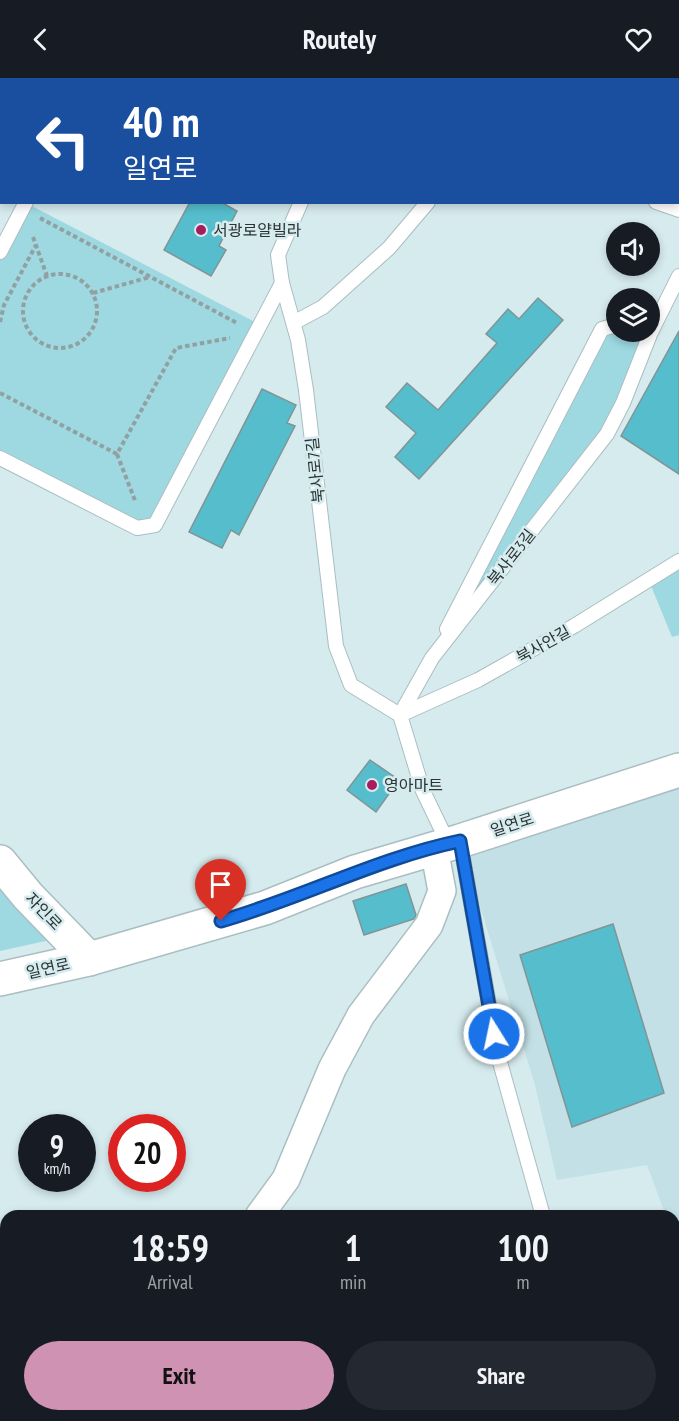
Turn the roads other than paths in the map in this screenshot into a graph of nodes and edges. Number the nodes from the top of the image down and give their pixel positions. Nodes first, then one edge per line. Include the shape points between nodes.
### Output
1 (300, 204) edge
2 (426, 204) edge
3 (662, 204) edge
4 (24, 206) edge
5 (679, 210) edge
6 (0, 252) edge
7 (679, 276) edge
8 (282, 284) junction
9 (660, 313) edge
10 (295, 322) junction
11 (606, 328) edge
12 (646, 342) edge
13 (0, 458) edge
14 (679, 561) edge
15 (432, 658) junction
16 (400, 715) junction
17 (679, 770) edge
18 (447, 844) junction
19 (0, 862) edge
20 (89, 959) junction
21 (0, 979) edge
22 (263, 1210) edge
23 (541, 1210) edge

1 - 8 lane, 북사로7길 via 278,255
2 - 10 lane via 389,248 323,308
3 - 5 lane
4 - 6 lane
7 - 9 lane, 북사로3길
8 - 10 lane, 북사로7길
8 - 13 lane via 154,525 137,528
10 - 16 lane, 북사로7길 via 336,646 351,684
11 - 15 lane via 602,329
12 - 15 lane, 북사로3길 via 607,434
14 - 16 lane, 북사안길 via 478,680
15 - 16 lane, 북사로3길
16 - 18 lane via 423,791
17 - 18 street, 일연로
18 - 20 street, 일연로 via 355,872 265,908
18 - 22 street via 442,891 429,925 362,1016 332,1069 286,1179
18 - 23 lane via 498,1055
19 - 20 street, 자인로
20 - 21 street, 일연로

